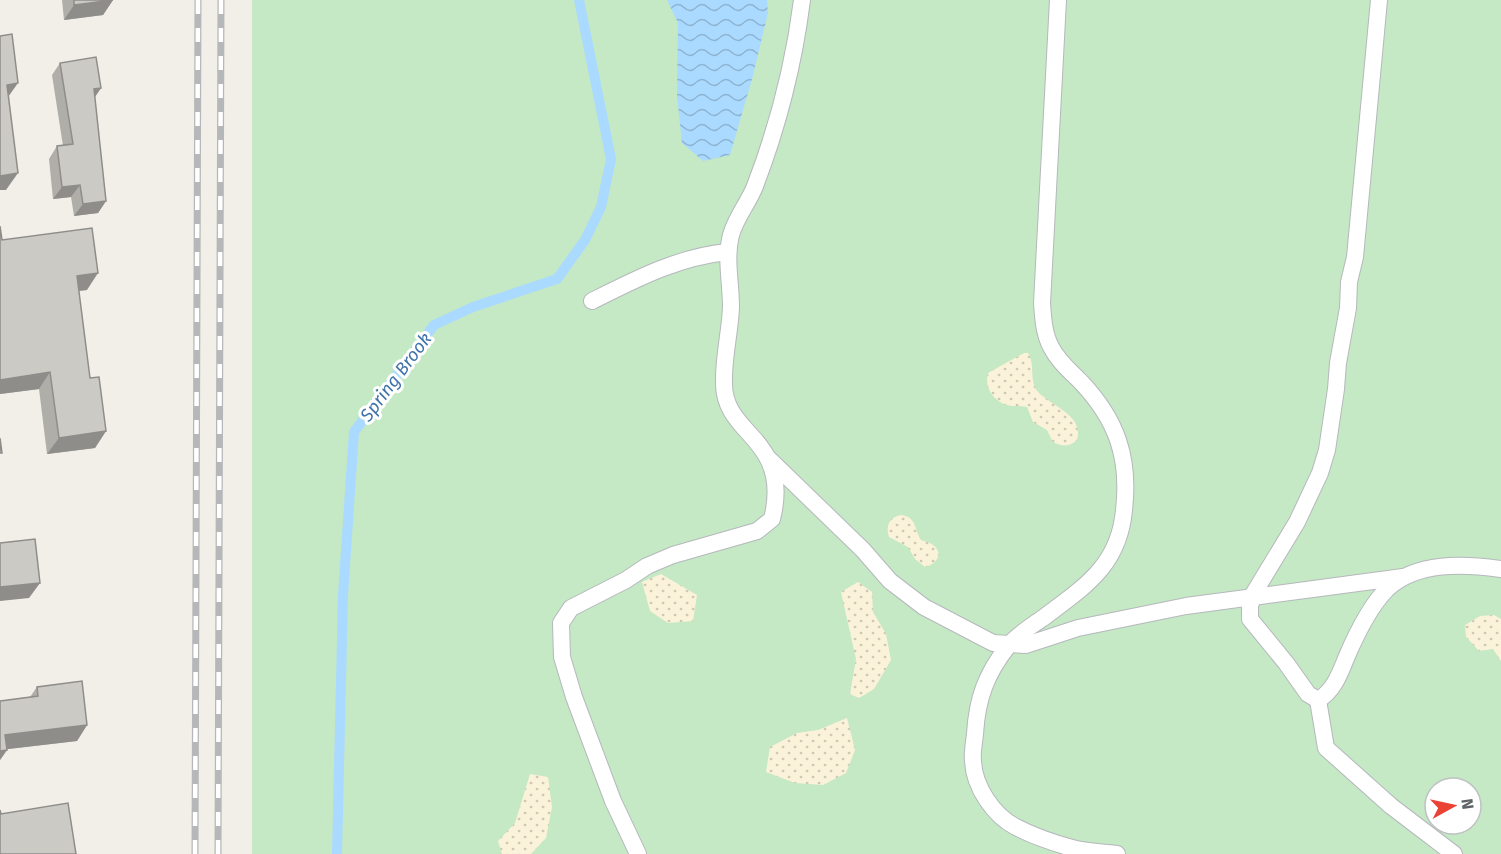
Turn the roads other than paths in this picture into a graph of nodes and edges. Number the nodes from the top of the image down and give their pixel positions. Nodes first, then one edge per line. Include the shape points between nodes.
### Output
1 (802, 0) edge
2 (1058, 0) edge
3 (1379, 0) edge
4 (727, 252) junction
5 (592, 301) dead end
6 (769, 459) junction
7 (1501, 569) edge
8 (1407, 576) junction
9 (1252, 598) junction
10 (1009, 644) junction
11 (1318, 700) junction
12 (638, 854) edge
13 (1117, 854) edge
14 (1454, 854) edge

1 - 4 lane via 780,107 754,188 732,232
2 - 10 lane via 1042,303 1044,327 1050,347 1114,426 1123,456 1124,512 1119,541 1104,567
3 - 9 lane via 1355,257 1327,450 1298,522
4 - 5 lane via 667,266
4 - 6 lane via 731,310 723,388 730,412
6 - 10 lane via 890,581 924,607 960,627 993,643
6 - 12 lane via 777,499 772,519 757,531 647,566 571,608 561,623 562,657 574,696 613,801
7 - 8 lane via 1472,565 1431,568
8 - 9 lane
8 - 11 lane via 1387,590 1373,609 1328,694
9 - 10 lane via 1186,606 1078,628 1026,645
9 - 11 lane via 1250,619 1308,694
10 - 13 lane via 989,672 975,721 973,762 978,785 994,810 1015,827 1073,848
11 - 14 lane via 1326,748 1391,806

